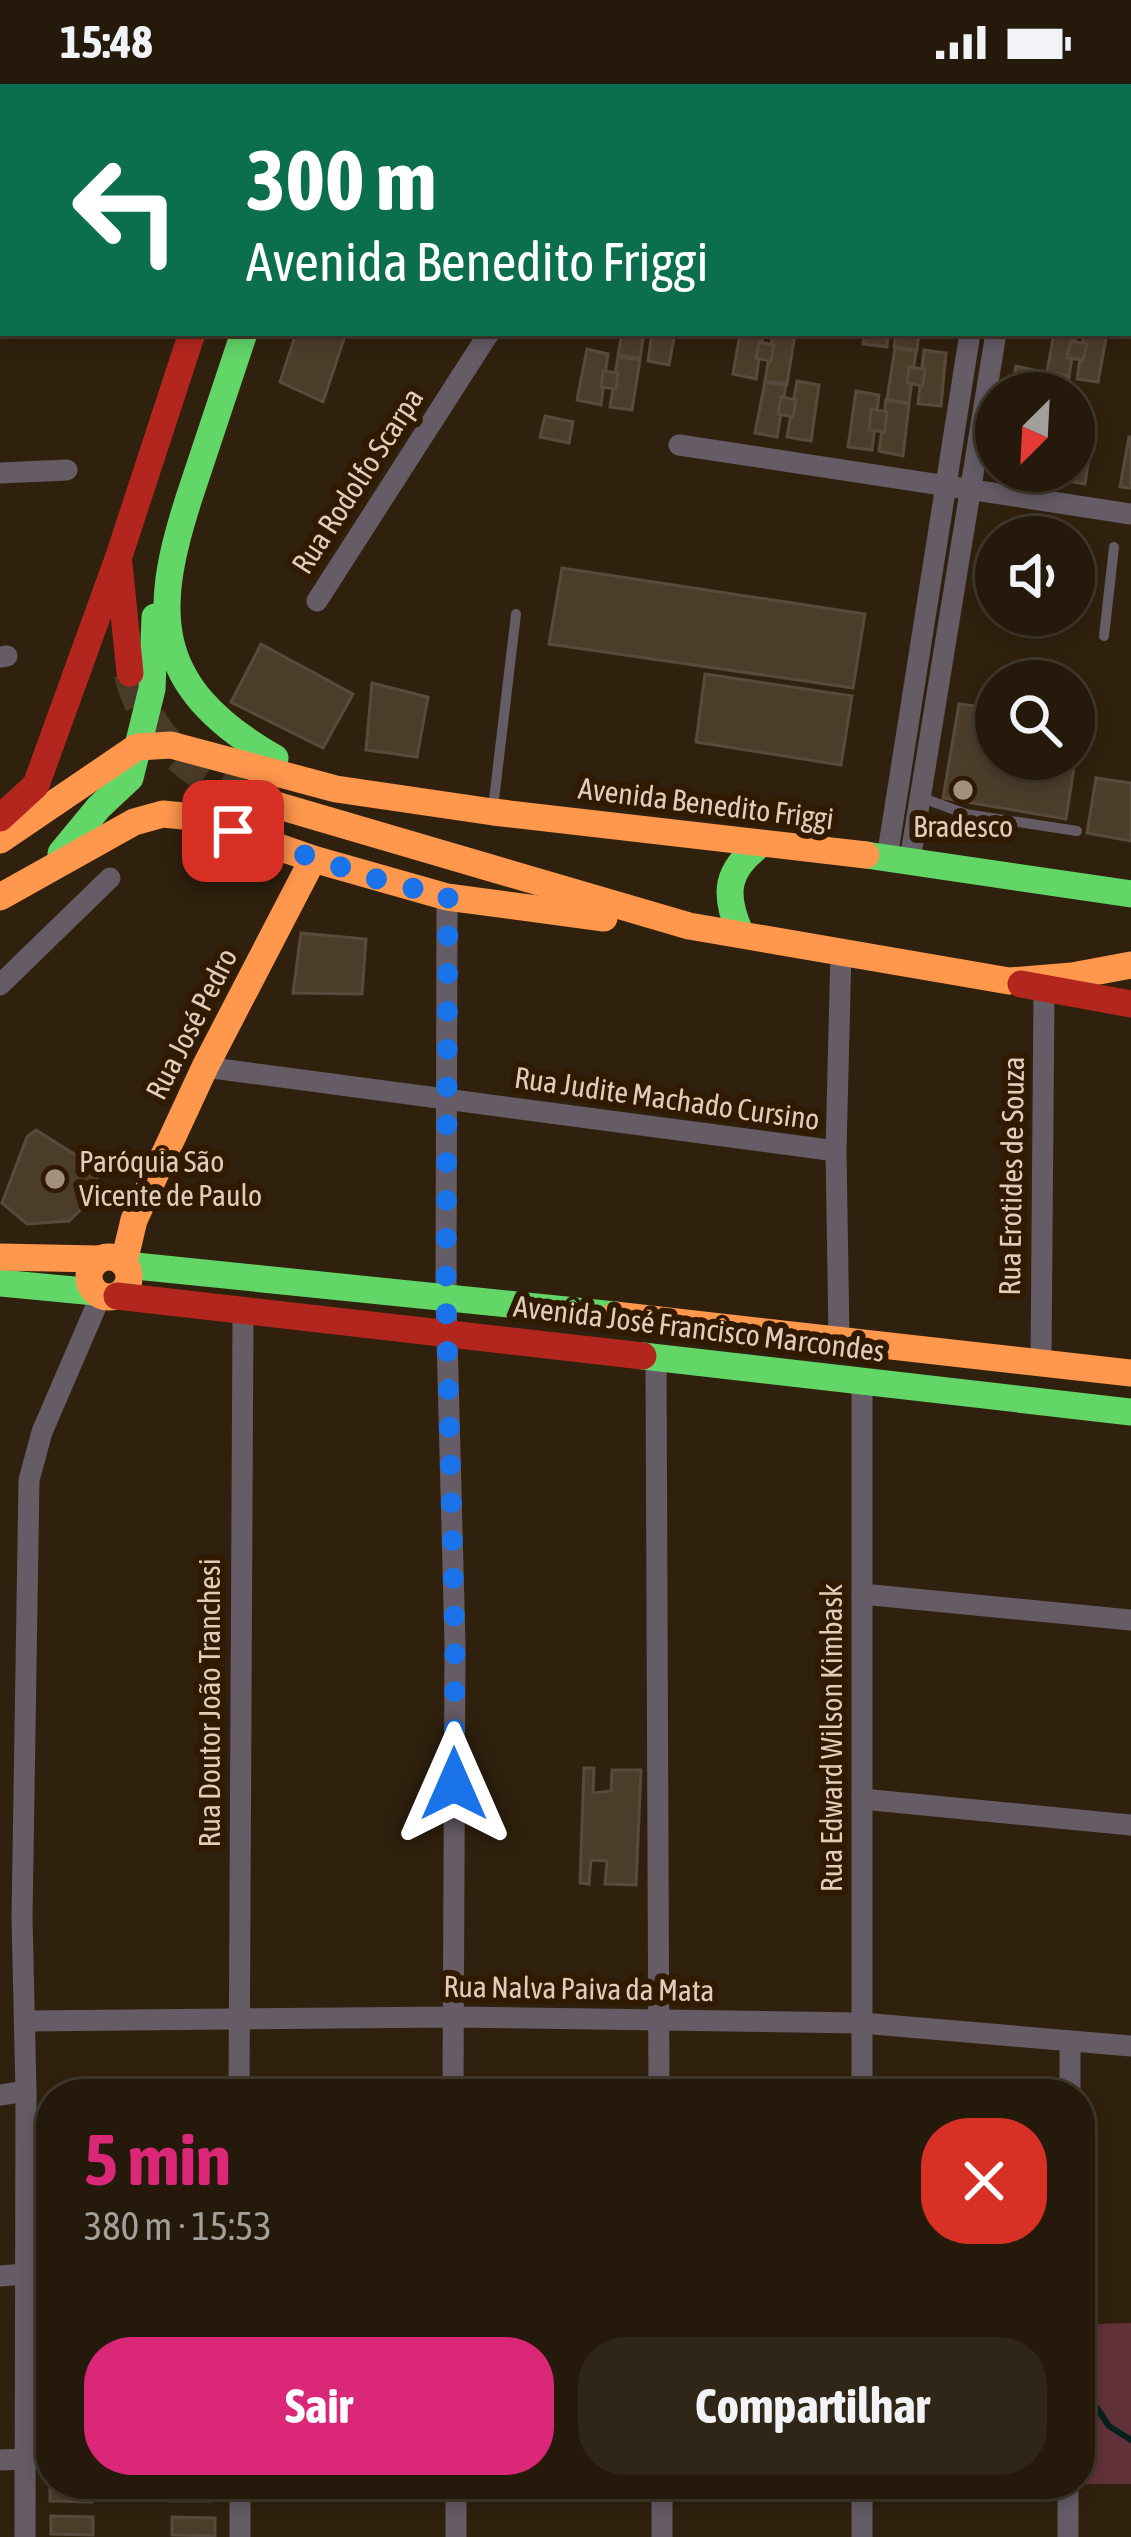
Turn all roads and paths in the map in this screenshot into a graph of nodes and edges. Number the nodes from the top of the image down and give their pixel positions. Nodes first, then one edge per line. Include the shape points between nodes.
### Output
1 (191, 336) edge
2 (243, 336) edge
3 (487, 336) edge
4 (970, 336) edge
5 (995, 336) edge
6 (679, 445) dead end
7 (67, 470) dead end
8 (0, 473) edge
9 (959, 489) junction
10 (1131, 514) edge
11 (1114, 547) dead end
12 (119, 556) junction
13 (169, 562) junction
14 (317, 602) dead end
15 (516, 614) dead end
16 (1105, 636) dead end
17 (130, 673) tunnel mouth
18 (137, 747) junction
19 (336, 789) junction
20 (238, 794) tunnel mouth
21 (920, 797) junction
22 (8, 812) edge
23 (493, 812) junction
24 (1077, 831) dead end
25 (0, 840) edge
26 (761, 844) junction
27 (313, 859) junction
28 (898, 859) junction
29 (48, 868) junction
30 (110, 878) dead end
31 (1131, 894) edge
32 (448, 896) junction
33 (0, 897) edge
34 (689, 926) junction
35 (740, 932) junction
36 (841, 950) junction
37 (1131, 964) edge
38 (1009, 981) junction
39 (0, 985) edge
40 (1044, 991) junction
41 (1126, 1002) edge
42 (205, 1067) junction
43 (447, 1100) junction
44 (836, 1151) junction
45 (0, 1257) edge
46 (113, 1261) junction
47 (0, 1283) edge
48 (105, 1294) junction
49 (446, 1299) junction
50 (243, 1313) junction
51 (447, 1333) junction
52 (839, 1338) junction
53 (656, 1358) junction
54 (1041, 1362) junction
55 (1131, 1373) edge
56 (862, 1382) junction
57 (1131, 1412) edge
58 (862, 1594) junction
59 (1131, 1620) edge
60 (862, 1799) junction
61 (1131, 1826) edge
62 (11, 1919) edge
63 (452, 2017) junction
64 (658, 2018) junction
65 (239, 2020) junction
66 (26, 2021) junction
67 (862, 2023) junction
68 (1070, 2042) junction
69 (1131, 2047) edge
70 (239, 2079) edge
71 (453, 2079) edge
72 (658, 2079) edge
73 (862, 2079) edge
74 (1070, 2079) edge
75 (26, 2091) junction
76 (0, 2095) edge
77 (24, 2274) junction
78 (0, 2276) edge
79 (26, 2459) junction
80 (0, 2460) edge
81 (240, 2499) edge
82 (456, 2499) edge
83 (662, 2499) edge
84 (862, 2499) edge
85 (1068, 2499) edge
86 (25, 2537) edge
87 (240, 2537) edge
88 (456, 2537) edge
89 (662, 2537) edge
90 (862, 2537) edge
91 (1068, 2537) edge

1 - 12 main road
2 - 13 main road
3 - 14 street, Rua Rodolfo Scarpa
4 - 9 street
5 - 9 street
6 - 9 street
7 - 8 street
9 - 10 street
9 - 21 street
9 - 28 street
11 - 16 lane
12 - 17 main road
12 - 22 main road via 36,785
13 - 18 main road
13 - 19 main road via 170,638 194,697 254,748
15 - 23 lane
18 - 19 main road via 190,748
18 - 25 main road
18 - 29 main road via 130,778
19 - 23 main road, Avenida Benedito Friggi
20 - 34 main road
21 - 24 lane via 967,814
21 - 28 street
23 - 26 main road, Avenida Benedito Friggi
26 - 28 main road, Avenida Benedito Friggi
26 - 35 main road via 731,871 725,890
27 - 29 main road via 163,814
27 - 32 main road
27 - 42 main road, Rua José Pedro
28 - 31 main road, Avenida Benedito Friggi
29 - 33 main road
30 - 39 street
32 - 34 main road
32 - 43 street
34 - 35 main road
35 - 36 main road
36 - 38 main road
36 - 44 street
37 - 38 main road
38 - 40 main road
40 - 41 main road
40 - 54 street, Rua Erotides de Souza
42 - 43 street, Rua Judite Machado Cursino
42 - 46 main road, Rua José Pedro
43 - 44 street, Rua Judite Machado Cursino
43 - 49 street
44 - 52 street
45 - 46 main road, Avenida José Francisco Marcondes
46 - 48 main road via 128,1284
46 - 49 main road, Avenida José Francisco Marcondes
47 - 48 main road, Avenida José Francisco Marcondes
48 - 50 main road, Avenida José Francisco Marcondes
48 - 62 street via 42,1432 29,1480
49 - 51 street
49 - 52 main road, Avenida José Francisco Marcondes
50 - 51 main road, Avenida José Francisco Marcondes
50 - 65 street, Rua Doutor João Tranchesi
51 - 53 main road, Avenida José Francisco Marcondes
51 - 63 street
52 - 54 main road, Avenida José Francisco Marcondes
53 - 56 main road, Avenida José Francisco Marcondes
53 - 64 street
54 - 55 main road, Avenida José Francisco Marcondes
56 - 57 main road, Avenida José Francisco Marcondes
56 - 58 street, Rua Edward Wilson Kimbask
58 - 59 street
58 - 60 street, Rua Edward Wilson Kimbask
60 - 61 street
60 - 67 street, Rua Edward Wilson Kimbask
62 - 66 street
63 - 64 street, Rua Nalva Paiva da Mata
63 - 65 street, Rua Nalva Paiva da Mata
63 - 71 street
64 - 67 street, Rua Nalva Paiva da Mata
64 - 72 street
65 - 66 street, Rua Nalva Paiva da Mata
65 - 70 street, Rua Doutor João Tranchesi
66 - 75 street
67 - 68 street, Rua Nalva Paiva da Mata
67 - 73 street, Rua Edward Wilson Kimbask
68 - 69 street, Rua Nalva Paiva da Mata
68 - 74 street
75 - 76 street
75 - 77 street
77 - 78 street
77 - 79 street
79 - 80 street
79 - 86 street
81 - 87 street
82 - 88 street
83 - 89 street
84 - 90 street
85 - 91 street

